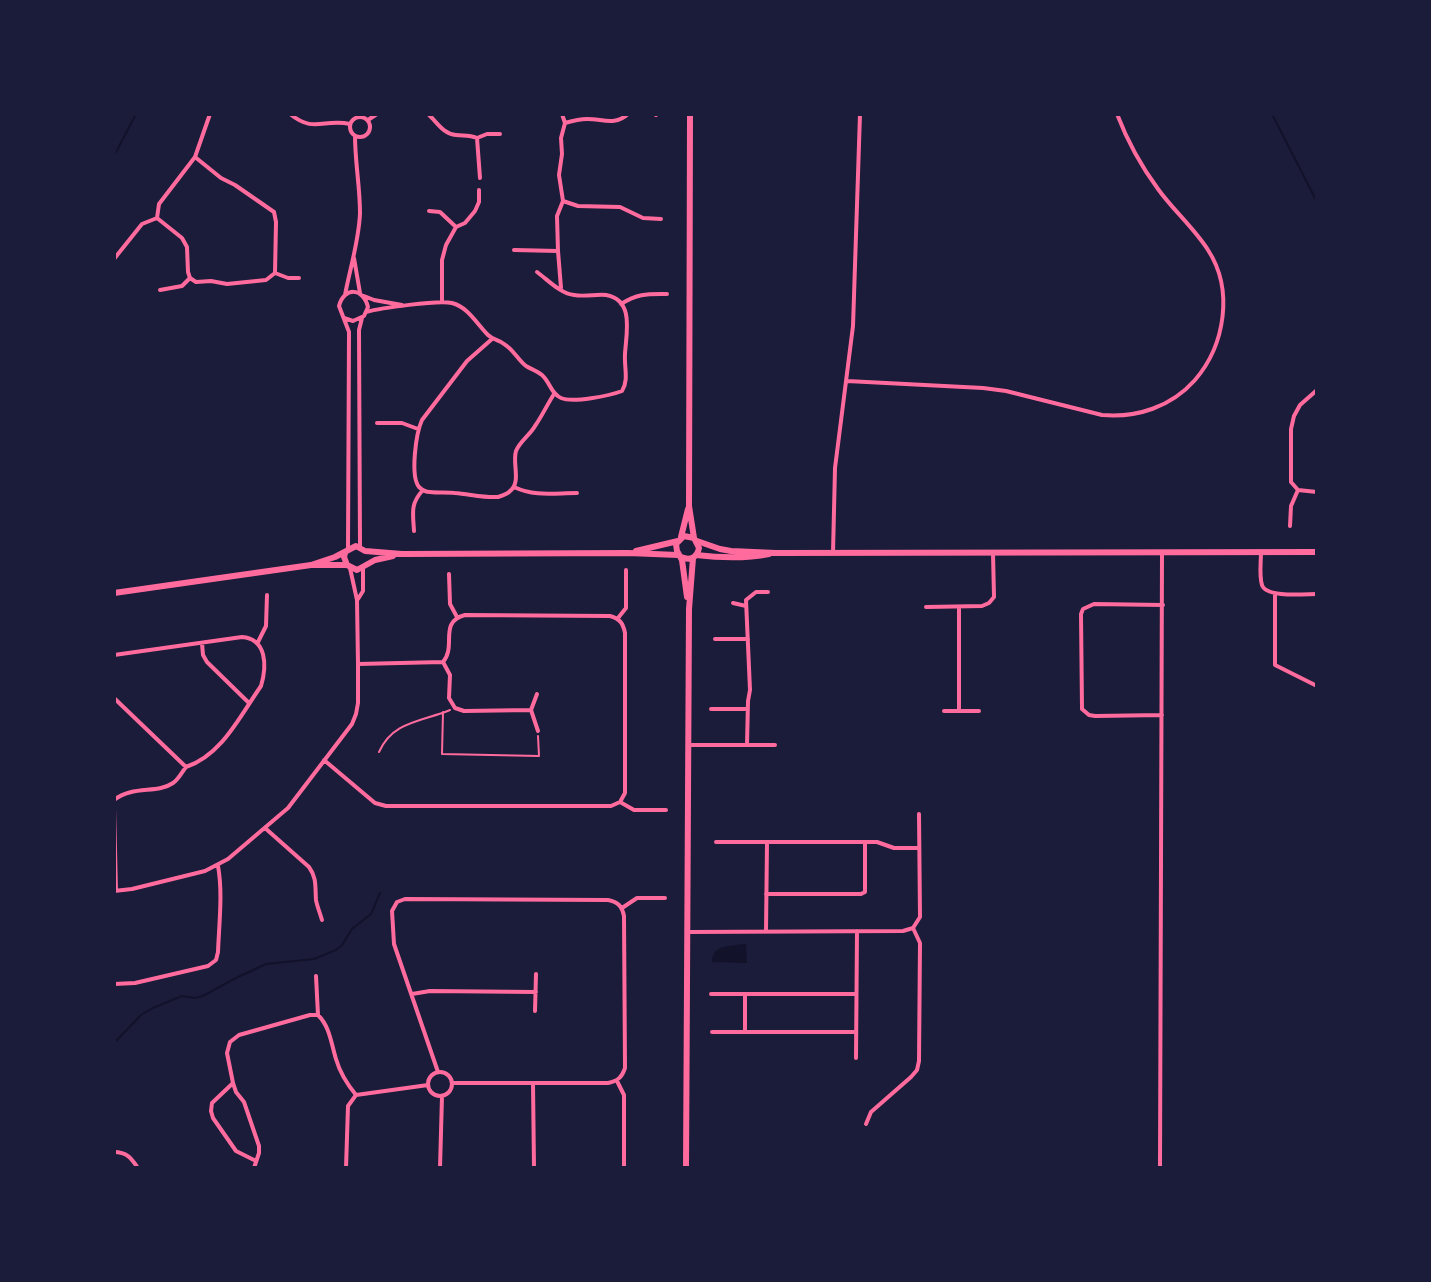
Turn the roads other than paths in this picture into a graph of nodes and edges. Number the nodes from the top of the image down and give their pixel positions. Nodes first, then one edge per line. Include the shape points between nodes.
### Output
1 (210, 114) edge
2 (290, 114) edge
3 (377, 114) edge
4 (428, 114) edge
5 (562, 114) edge
6 (628, 114) edge
7 (690, 114) edge
8 (860, 114) edge
9 (1117, 114) edge
10 (368, 120) junction
11 (565, 123) junction
12 (350, 124) junction
13 (500, 134) dead end
14 (355, 136) junction
15 (477, 138) junction
16 (195, 157) junction
17 (480, 178) dead end
18 (479, 190) dead end
19 (563, 201) junction
20 (429, 211) dead end
21 (157, 218) junction
22 (661, 219) dead end
23 (456, 227) junction
24 (514, 250) dead end
25 (558, 251) junction
26 (353, 256) junction
27 (114, 259) edge
28 (537, 272) dead end
29 (275, 273) junction
30 (190, 278) junction
31 (299, 278) dead end
32 (562, 289) junction
33 (160, 290) dead end
34 (667, 294) dead end
35 (345, 295) junction
36 (362, 295) junction
37 (442, 302) junction
38 (621, 304) junction
39 (404, 305) junction
40 (366, 312) junction
41 (344, 318) junction
42 (362, 318) junction
43 (492, 339) junction
44 (847, 381) junction
45 (1317, 390) edge
46 (554, 394) junction
47 (377, 423) dead end
48 (418, 429) junction
49 (514, 487) junction
50 (423, 490) junction
51 (1298, 490) junction
52 (1317, 492) edge
53 (577, 493) dead end
54 (689, 506) junction
55 (1290, 526) dead end
56 (414, 531) dead end
57 (696, 539) junction
58 (679, 540) junction
59 (362, 549) junction
60 (347, 551) junction
61 (1261, 552) junction
62 (1317, 552) edge
63 (628, 553) junction
64 (776, 553) junction
65 (833, 553) junction
66 (993, 553) junction
67 (1162, 553) junction
68 (402, 554) junction
69 (680, 556) junction
70 (694, 557) junction
71 (311, 565) junction
72 (365, 565) junction
73 (348, 566) junction
74 (626, 570) dead end
75 (449, 574) dead end
76 (768, 592) dead end
77 (114, 593) edge
78 (1275, 593) junction
79 (1317, 594) edge
80 (267, 595) dead end
81 (357, 600) junction
82 (733, 603) dead end
83 (1163, 605) junction
84 (746, 606) junction
85 (926, 607) dead end
86 (959, 607) junction
87 (689, 609) junction
88 (457, 617) junction
89 (618, 618) junction
90 (715, 639) dead end
91 (748, 639) junction
92 (258, 642) junction
93 (202, 643) junction
94 (114, 655) edge
95 (443, 662) junction
96 (358, 664) junction
97 (1317, 686) edge
98 (537, 694) dead end
99 (114, 698) edge
100 (249, 703) junction
101 (711, 709) dead end
102 (747, 709) junction
103 (531, 710) junction
104 (944, 711) dead end
105 (959, 711) junction
106 (979, 711) dead end
107 (1162, 715) junction
108 (538, 731) road end
109 (688, 745) junction
110 (747, 745) junction
111 (775, 745) dead end
112 (324, 760) junction
113 (186, 767) junction
114 (114, 800) edge
115 (620, 802) junction
116 (114, 808) edge
117 (666, 810) dead end
118 (919, 814) dead end
119 (265, 828) junction
120 (716, 842) dead end
121 (767, 842) junction
122 (865, 842) junction
123 (919, 848) junction
124 (218, 866) junction
125 (115, 891) edge
126 (766, 894) junction
127 (665, 898) dead end
128 (622, 908) junction
129 (322, 920) dead end
130 (913, 928) junction
131 (857, 931) junction
132 (687, 932) junction
133 (766, 932) junction
134 (536, 974) dead end
135 (316, 976) dead end
136 (114, 984) edge
137 (536, 992) junction
138 (412, 994) junction
139 (711, 994) dead end
140 (745, 994) junction
141 (856, 994) junction
142 (535, 1011) dead end
143 (318, 1015) junction
144 (712, 1032) dead end
145 (745, 1032) junction
146 (856, 1032) junction
147 (856, 1058) dead end
148 (438, 1072) junction
149 (617, 1081) junction
150 (233, 1083) junction
151 (452, 1083) junction
152 (533, 1083) junction
153 (428, 1085) junction
154 (356, 1095) junction
155 (442, 1096) junction
156 (866, 1124) dead end
157 (114, 1152) edge
158 (256, 1161) junction
159 (138, 1168) edge
160 (254, 1168) edge
161 (346, 1168) edge
162 (440, 1168) edge
163 (534, 1168) edge
164 (624, 1168) edge
165 (686, 1168) edge
166 (1160, 1168) edge

1 - 16 street
2 - 12 street via 306,125
3 - 10 street
4 - 15 street via 445,132
5 - 11 street
6 - 11 street via 621,121
7 - 54 street
8 - 44 street
9 - 44 street via 1146,172 1208,248 1222,280 1220,332 1196,379 1152,410 1117,416 1006,391
10 - 12 street via 356,117
10 - 14 street via 368,133
11 - 19 street via 559,175
12 - 14 street
13 - 15 street
14 - 26 street via 360,216
15 - 17 street
16 - 21 street via 159,204
16 - 29 street via 274,212
18 - 23 street via 475,211
19 - 22 street via 620,207 643,218
19 - 25 street via 557,216
20 - 23 street via 440,212
21 - 27 street via 142,224
21 - 30 street via 187,247
23 - 37 street via 442,260
24 - 25 street
25 - 32 street
26 - 35 street
26 - 36 street
28 - 32 street
29 - 30 street via 266,280 227,284
29 - 31 street
30 - 33 street via 182,286
32 - 38 street via 574,295 605,295
34 - 38 street via 640,295
35 - 36 street
35 - 41 street via 339,302
36 - 39 street
36 - 40 street
37 - 39 street
37 - 43 street via 457,305
38 - 46 street via 628,323 622,391 566,399
39 - 40 street
40 - 42 street
41 - 42 street
41 - 60 street via 349,332
42 - 59 street
43 - 46 street via 541,374
43 - 48 street via 467,361
44 - 65 street via 835,468
45 - 51 street via 1300,405 1291,429 1291,482
46 - 49 street via 516,451
47 - 48 street
48 - 50 street via 416,477
49 - 50 street via 500,497
49 - 53 street via 539,495
50 - 56 street via 413,506
51 - 52 street
51 - 55 street
54 - 57 street
54 - 58 street
57 - 58 street
57 - 64 street via 731,551
57 - 70 street
58 - 63 street
58 - 69 street
59 - 60 street
59 - 68 street
59 - 72 street via 368,557
60 - 71 street
60 - 73 street
61 - 62 street
61 - 67 street
61 - 78 street via 1262,585
63 - 68 street
63 - 69 street
64 - 65 street
64 - 70 street
65 - 66 street
66 - 67 street
66 - 86 street via 992,601
67 - 83 street
68 - 72 street
69 - 70 street
69 - 87 street
70 - 87 street
71 - 73 street
71 - 77 street
72 - 73 street via 357,570
72 - 81 street
73 - 81 street
74 - 89 street via 626,608
75 - 88 street via 450,604
76 - 84 street via 751,594
78 - 79 street
78 - 97 street via 1275,665
80 - 92 street via 266,626
81 - 96 street
82 - 84 street
83 - 107 street
83 - 107 street via 1094,604 1081,614 1082,709 1095,716
84 - 91 street
85 - 86 street
86 - 105 street
87 - 109 street
88 - 89 street
88 - 95 street
89 - 115 street via 625,633 625,793
90 - 91 street
91 - 102 street
92 - 93 street via 242,637
92 - 100 street via 264,678
93 - 94 street
93 - 100 street via 207,662
95 - 96 street
95 - 103 street via 455,708
96 - 112 street via 356,714
98 - 103 street
99 - 113 street
100 - 113 street via 218,747
101 - 102 street
102 - 110 street
103 - 108 street
104 - 105 street
105 - 106 street
107 - 166 street
109 - 110 street
109 - 132 street
110 - 111 street
112 - 115 street via 375,803 386,806
112 - 119 street
113 - 114 street via 170,785 129,791
115 - 117 street via 634,810
116 - 125 street
118 - 123 street
119 - 124 street
119 - 129 street via 314,874
120 - 121 street
121 - 122 street
121 - 126 street
122 - 123 street
122 - 126 street via 865,892
123 - 130 street via 920,917
124 - 125 street
124 - 136 street via 216,960 208,966
126 - 133 street
127 - 128 street via 637,898
128 - 138 street via 608,900 397,902 392,911 394,944
128 - 149 street via 625,1068
130 - 131 street
130 - 156 street via 920,943 917,1070 871,1112
131 - 133 street
131 - 141 street
132 - 133 street
132 - 165 street
134 - 137 street
135 - 143 street
137 - 138 street
137 - 142 street
138 - 148 street
139 - 140 street
140 - 141 street
140 - 145 street
141 - 146 street
143 - 150 street via 239,1035 230,1042
143 - 154 street
144 - 145 street
145 - 146 street
146 - 147 street
148 - 151 street
148 - 153 street
149 - 152 street
149 - 164 street via 624,1095
150 - 158 street via 259,1146
150 - 158 street via 212,1103 213,1118 236,1151
151 - 152 street
151 - 155 street
152 - 163 street
153 - 154 street
153 - 155 street
154 - 161 street via 348,1106
155 - 162 street
157 - 159 street via 129,1156
158 - 160 street

